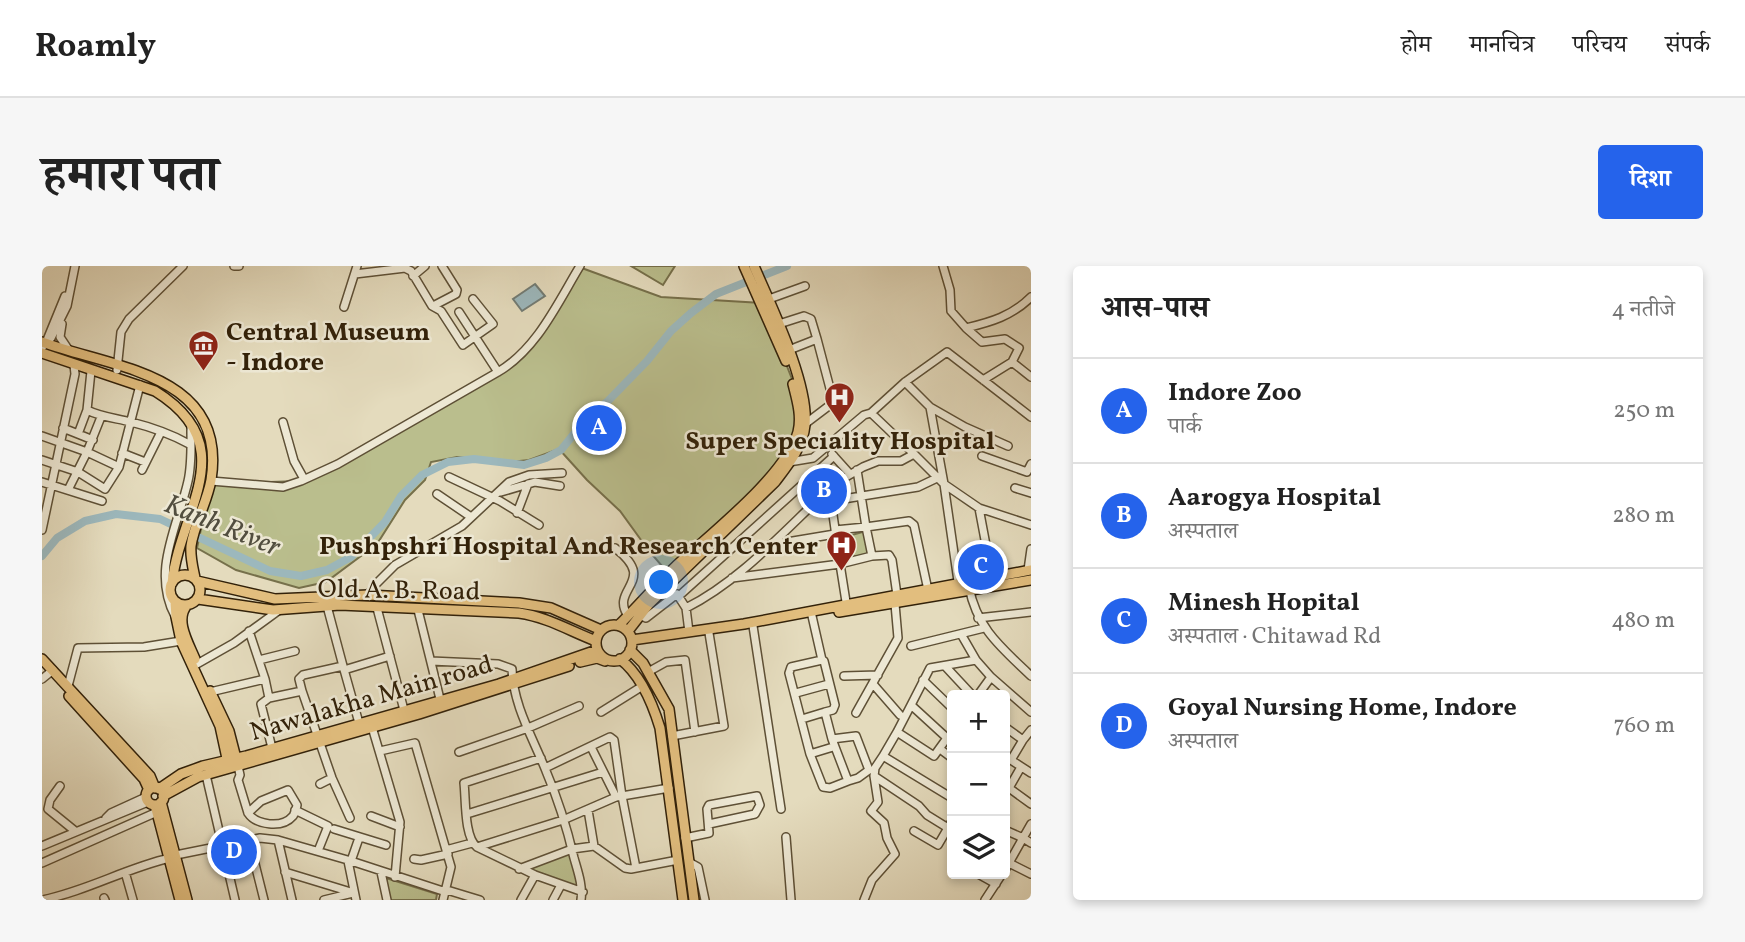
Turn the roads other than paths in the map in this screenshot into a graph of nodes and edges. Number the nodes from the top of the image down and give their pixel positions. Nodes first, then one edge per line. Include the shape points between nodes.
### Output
1 (73, 266) edge
2 (183, 266) edge
3 (425, 266) edge
4 (442, 266) edge
5 (580, 266) edge
6 (744, 266) edge
7 (754, 266) edge
8 (943, 266) edge
9 (356, 270) edge
10 (413, 276) junction
11 (758, 286) junction
12 (805, 286) dead end
13 (1031, 297) edge
14 (473, 299) dead end
15 (769, 299) junction
16 (432, 306) junction
17 (344, 307) dead end
18 (459, 312) dead end
19 (64, 314) junction
20 (55, 320) junction
21 (779, 324) junction
22 (966, 328) junction
23 (42, 331) edge
24 (476, 336) junction
25 (817, 339) junction
26 (44, 345) edge
27 (68, 349) junction
28 (789, 350) junction
29 (1012, 362) junction
30 (74, 365) junction
31 (118, 367) junction
32 (91, 371) junction
33 (498, 372) junction
34 (1031, 377) edge
35 (983, 380) junction
36 (905, 382) junction
37 (140, 385) junction
38 (832, 396) dead end
39 (847, 396) dead end
40 (930, 407) junction
41 (87, 410) junction
42 (871, 413) junction
43 (101, 417) junction
44 (1031, 417) edge
45 (190, 421) junction
46 (131, 422) junction
47 (282, 422) dead end
48 (805, 424) junction
49 (64, 428) junction
50 (161, 432) junction
51 (78, 434) junction
52 (42, 436) edge
53 (93, 440) junction
54 (61, 442) junction
55 (190, 444) junction
56 (1008, 446) dead end
57 (827, 448) junction
58 (88, 452) junction
59 (122, 453) junction
60 (914, 454) junction
61 (834, 456) junction
62 (982, 456) dead end
63 (42, 460) edge
64 (145, 462) junction
65 (786, 463) junction
66 (55, 464) junction
67 (119, 467) junction
68 (142, 470) dead end
69 (1030, 470) edge
70 (78, 472) junction
71 (854, 472) junction
72 (562, 473) dead end
73 (449, 477) dead end
74 (937, 478) junction
75 (304, 479) junction
76 (211, 481) junction
77 (46, 483) edge
78 (528, 484) junction
79 (944, 484) junction
80 (559, 486) dead end
81 (1015, 488) dead end
82 (68, 490) junction
83 (827, 491) junction
84 (1031, 493) edge
85 (437, 494) dead end
86 (495, 495) junction
87 (863, 497) junction
88 (102, 501) dead end
89 (831, 501) junction
90 (44, 502) edge
91 (979, 508) junction
92 (517, 513) junction
93 (471, 517) junction
94 (539, 525) dead end
95 (1031, 525) edge
96 (866, 527) junction
97 (42, 530) edge
98 (835, 532) junction
99 (769, 545) junction
100 (615, 548) dead end
101 (1031, 549) edge
102 (872, 556) junction
103 (840, 564) junction
104 (1030, 573) edge
105 (732, 578) junction
106 (992, 578) junction
107 (196, 579) junction
108 (172, 583) junction
109 (964, 588) junction
110 (928, 590) junction
111 (368, 595) junction
112 (680, 596) junction
113 (198, 599) junction
114 (896, 599) junction
115 (175, 602) junction
116 (187, 605) junction
117 (327, 606) junction
118 (377, 608) junction
119 (686, 608) junction
120 (847, 608) junction
121 (280, 610) junction
122 (418, 610) junction
123 (1031, 612) edge
124 (640, 615) junction
125 (628, 616) junction
126 (811, 616) junction
127 (176, 617) junction
128 (978, 618) junction
129 (752, 626) junction
130 (610, 627) junction
131 (984, 628) junction
132 (249, 631) junction
133 (689, 632) junction
134 (709, 633) junction
135 (961, 634) junction
136 (181, 641) junction
137 (633, 641) junction
138 (911, 646) dead end
139 (594, 647) junction
140 (295, 651) dead end
141 (390, 656) junction
142 (42, 659) edge
143 (620, 659) junction
144 (258, 660) junction
145 (822, 660) junction
146 (976, 660) junction
147 (431, 661) junction
148 (580, 662) junction
149 (197, 664) junction
150 (945, 666) junction
151 (343, 668) junction
152 (46, 672) edge
153 (648, 672) junction
154 (878, 675) junction
155 (844, 676) dead end
156 (1031, 676) edge
157 (991, 677) junction
158 (265, 679) junction
159 (923, 680) junction
160 (513, 682) junction
161 (640, 684) junction
162 (829, 684) junction
163 (873, 684) junction
164 (68, 686) junction
165 (967, 690) edge
166 (982, 690) edge
167 (302, 691) junction
168 (210, 692) junction
169 (796, 693) junction
170 (1011, 693) joint
171 (269, 698) junction
172 (442, 703) junction
173 (947, 703) edge
174 (911, 705) junction
175 (579, 706) dead end
176 (404, 710) junction
177 (601, 712) dead end
178 (825, 712) junction
179 (1031, 712) edge
180 (856, 713) dead end
181 (900, 715) dead end
182 (802, 719) junction
183 (359, 723) junction
184 (372, 727) junction
185 (528, 728) junction
186 (1031, 730) edge
187 (1010, 731) edge
188 (695, 732) junction
189 (897, 732) junction
190 (672, 736) junction
191 (319, 738) junction
192 (1023, 740) junction
193 (833, 743) junction
194 (591, 747) junction
195 (272, 748) junction
196 (940, 749) junction
197 (380, 751) junction
198 (459, 752) dead end
199 (810, 754) junction
200 (947, 754) edge
201 (883, 756) junction
202 (1010, 756) edge
203 (541, 758) junction
204 (1010, 759) edge
205 (232, 762) junction
206 (1021, 767) junction
207 (545, 768) junction
208 (603, 772) junction
209 (1031, 773) edge
210 (206, 775) junction
211 (874, 776) junction
212 (332, 778) junction
213 (848, 781) junction
214 (320, 784) dead end
215 (60, 786) dead end
216 (669, 788) junction
217 (554, 789) junction
218 (947, 795) edge
219 (619, 796) junction
220 (155, 798) junction
221 (1031, 804) edge
222 (781, 809) dead end
223 (295, 810) junction
224 (588, 810) junction
225 (248, 813) junction
226 (467, 814) junction
227 (371, 816) dead end
228 (349, 818) dead end
229 (563, 820) junction
230 (709, 824) junction
231 (947, 824) edge
232 (1031, 824) edge
233 (400, 827) junction
234 (334, 829) dead end
235 (947, 830) edge
236 (75, 831) junction
237 (914, 831) dead end
238 (1010, 832) edge
239 (786, 837) dead end
240 (359, 838) junction
241 (685, 838) junction
242 (1023, 838) junction
243 (249, 840) junction
244 (278, 840) junction
245 (1031, 843) edge
246 (222, 845) junction
247 (386, 845) dead end
248 (475, 845) junction
249 (42, 846) edge
250 (594, 846) junction
251 (572, 849) junction
252 (318, 851) junction
253 (447, 852) junction
254 (173, 857) junction
255 (414, 859) dead end
256 (1010, 859) edge
257 (678, 860) junction
258 (350, 861) junction
259 (689, 862) junction
260 (42, 863) edge
261 (636, 868) junction
262 (1010, 868) edge
263 (519, 869) junction
264 (125, 872) junction
265 (285, 872) junction
266 (381, 872) junction
267 (1031, 874) edge
268 (535, 875) junction
269 (396, 877) junction
270 (987, 879) edge
271 (999, 879) edge
272 (996, 884) junction
273 (561, 885) junction
274 (445, 894) edge
275 (355, 896) edge
276 (582, 896) edge
277 (72, 897) edge
278 (680, 897) edge
279 (478, 899) edge
280 (43, 900) edge
281 (133, 900) edge
282 (180, 900) edge
283 (187, 900) edge
284 (235, 900) edge
285 (264, 900) edge
286 (292, 900) edge
287 (324, 900) edge
288 (387, 900) edge
289 (521, 900) edge
290 (553, 900) edge
291 (694, 900) edge
292 (705, 900) edge
293 (791, 900) edge
294 (863, 900) edge
295 (985, 900) edge

1 - 19 street
1 - 20 street
2 - 31 street via 129,319 121,332
3 - 10 street
4 - 16 street via 456,294
5 - 33 street via 546,324 518,357
6 - 11 main road
7 - 11 main road
8 - 22 street via 951,311
9 - 10 street via 405,268
9 - 17 street
10 - 16 street
11 - 15 main road
11 - 65 main road via 799,411
12 - 15 street
13 - 22 street via 998,321
14 - 24 street via 493,324
15 - 21 main road
16 - 24 street via 441,311 463,345
18 - 24 street
19 - 26 street
19 - 27 street via 59,333
20 - 23 street
20 - 26 street
21 - 25 street via 808,316
21 - 28 main road
22 - 29 street via 982,342 1004,339 1019,348
24 - 33 street
25 - 28 street
25 - 38 street
26 - 27 main road
26 - 30 main road
27 - 31 main road
28 - 48 main road
29 - 34 street
29 - 35 street
30 - 32 main road
30 - 49 street
31 - 76 main road via 162,380 189,401 209,435
32 - 37 main road
32 - 41 street
33 - 75 street
35 - 36 street via 947,352
35 - 44 street
36 - 40 street
36 - 42 street
37 - 45 main road via 169,400
37 - 46 street
39 - 48 street
40 - 56 street
40 - 79 street
41 - 43 street
41 - 51 street
42 - 57 street
42 - 60 street
43 - 46 street
43 - 53 street
45 - 55 street
45 - 108 main road via 202,466
46 - 50 street
46 - 59 street
47 - 75 street
48 - 65 main road via 801,442
49 - 51 street
49 - 54 street
50 - 55 street
50 - 64 street
51 - 53 street
52 - 54 street
53 - 58 street
54 - 58 street
54 - 66 street
55 - 127 street via 188,480 165,574 166,593
57 - 61 street
57 - 65 street via 813,458
58 - 67 street
58 - 70 street
59 - 64 street
59 - 67 street
60 - 71 street via 893,463 878,461
60 - 74 street
61 - 71 street
61 - 112 street
62 - 69 street
63 - 66 street
64 - 68 street
65 - 124 main road via 775,482
65 - 125 main road
66 - 70 street
66 - 77 street
67 - 70 street via 105,489
70 - 82 street
71 - 83 street
71 - 87 street
72 - 86 street via 516,478
73 - 86 street
74 - 79 street
74 - 87 street via 918,487
75 - 76 street via 283,487
76 - 107 main road via 191,547
77 - 82 street
77 - 90 street
78 - 80 street
78 - 86 street
78 - 92 street
79 - 91 street
79 - 109 street
81 - 84 street
82 - 88 street
83 - 89 street
83 - 99 street
85 - 93 street
86 - 92 street
86 - 93 street
87 - 89 street
87 - 96 street
89 - 98 street
90 - 97 street
91 - 95 street
91 - 106 street
92 - 94 street
93 - 111 street via 395,565
96 - 98 street
96 - 102 street
96 - 110 street via 909,521 914,525
98 - 99 street
98 - 103 street
99 - 105 street
100 - 125 street via 630,559 634,569 623,605
101 - 104 street
102 - 103 street
102 - 114 street via 890,556
103 - 105 street
103 - 120 street
104 - 106 main road
104 - 109 main road
105 - 119 street
106 - 109 main road
107 - 108 main road, Old A. B. Road via 183,575
107 - 111 main road, Old A. B. Road via 275,599
107 - 113 main road via 201,592
108 - 115 main road via 170,593
109 - 110 main road
109 - 114 main road
109 - 128 street
110 - 114 main road
111 - 130 main road, Old A. B. Road via 519,603
112 - 119 street
112 - 124 street via 646,618
113 - 116 main road
113 - 121 main road, Old A. B. Road
114 - 120 main road
114 - 154 street via 898,638
115 - 116 main road
115 - 127 main road
116 - 149 main road via 182,621
117 - 118 main road, Old A. B. Road
117 - 121 main road, Old A. B. Road
117 - 151 street
118 - 122 main road, Old A. B. Road
118 - 141 street
119 - 133 street
120 - 126 main road
120 - 133 main road
121 - 132 street
122 - 139 main road, Old A. B. Road via 535,615
122 - 147 street
123 - 128 street
124 - 137 main road
125 - 130 main road
126 - 129 main road
126 - 145 street
127 - 136 main road
128 - 131 street
129 - 134 main road
129 - 222 street
130 - 137 main road, Old A. B. Road
130 - 139 main road
131 - 135 street
131 - 156 street
132 - 144 street
132 - 149 street
133 - 137 main road
134 - 137 main road
134 - 188 street via 724,725
135 - 138 street
135 - 146 street
136 - 164 street via 78,648
136 - 205 main road
137 - 143 main road
137 - 153 main road, Old A. B. Road
139 - 143 main road, Old A. B. Road via 610,660
139 - 148 main road, Nawalakha Main road
139 - 160 main road, Nawalakha Main road
140 - 144 street
141 - 151 street
141 - 176 street
142 - 152 main road
143 - 161 main road
144 - 158 street
145 - 162 street
145 - 169 street via 791,668
146 - 150 street
146 - 157 street
147 - 160 street via 498,664 512,669
147 - 172 street
148 - 160 main road, Nawalakha Main road
148 - 161 main road via 597,658 618,664
149 - 168 main road
150 - 159 street via 930,668
150 - 165 street
151 - 167 street via 303,675 299,680
151 - 183 street
152 - 164 main road
152 - 220 main road via 144,779
153 - 188 street via 666,662 685,660
153 - 190 main road, Old A. B. Road via 669,709
154 - 155 street
154 - 163 street
157 - 166 street
157 - 170 street
158 - 168 street
158 - 171 street
159 - 173 street
159 - 174 street
160 - 172 main road, Nawalakha Main road
160 - 185 street
161 - 177 street
161 - 216 main road via 660,728
162 - 169 street
162 - 178 street via 835,707
163 - 180 street
163 - 181 street
164 - 220 main road via 150,776
167 - 171 street
167 - 191 street
168 - 205 main road via 229,731
169 - 182 street
170 - 179 street
171 - 195 street via 260,707
172 - 176 main road, Nawalakha Main road
172 - 184 main road, Nawalakha Main road
174 - 189 street
174 - 196 street via 947,738
175 - 185 street
176 - 183 main road, Nawalakha Main road
178 - 182 street
178 - 193 street
182 - 199 street
183 - 191 main road, Nawalakha Main road
184 - 191 main road, Nawalakha Main road
184 - 197 street
185 - 198 street
185 - 203 street
186 - 192 street
187 - 192 street
188 - 190 street
189 - 196 street via 933,756
189 - 201 street
190 - 241 main road, Old A. B. Road
191 - 195 main road, Nawalakha Main road
191 - 205 main road, Nawalakha Main road
191 - 212 street
192 - 202 street
193 - 199 street
193 - 213 street
193 - 213 street via 856,736 869,767
194 - 207 street
194 - 208 street
194 - 219 street via 610,737 614,740
195 - 205 main road, Nawalakha Main road
196 - 200 street
197 - 233 street
197 - 253 street via 415,743
199 - 213 street via 823,787
201 - 211 street
201 - 218 street
203 - 207 street
203 - 226 street via 465,782
204 - 206 street
205 - 210 main road, Nawalakha Main road
205 - 220 main road, Nawalakha Main road via 181,774
205 - 225 street
206 - 209 street
206 - 221 street via 1009,788
207 - 217 street
208 - 217 street
208 - 219 street
210 - 220 main road, Nawalakha Main road
210 - 246 street
211 - 231 street via 927,815
211 - 294 street via 878,802 871,811 884,823 895,854 872,880
212 - 214 street
212 - 228 street
215 - 236 street via 48,809
216 - 219 street
216 - 257 main road
217 - 226 street
217 - 229 street
219 - 224 street
219 - 261 street
220 - 236 street
220 - 254 main road
220 - 260 street
223 - 225 street via 291,818 276,824 253,819
223 - 225 street via 296,802 288,790 261,801
223 - 252 street via 328,827
224 - 229 street
224 - 250 street
226 - 248 street
227 - 233 street
229 - 248 street
229 - 251 street
230 - 230 street via 755,814 760,805 757,796 709,805
230 - 241 street via 707,834
232 - 242 street
233 - 269 street
234 - 240 street
235 - 237 street via 938,845
236 - 249 street
238 - 242 street
239 - 293 street
240 - 247 street
240 - 258 street
241 - 259 main road, Old A. B. Road
242 - 245 street
242 - 256 street
243 - 244 street
243 - 246 street
243 - 285 street
244 - 252 street
244 - 265 street
246 - 254 street
246 - 284 street
248 - 253 street
248 - 263 street
250 - 251 street
250 - 261 street via 620,865
251 - 263 street
251 - 276 street
252 - 258 street
253 - 255 street
253 - 274 street via 451,867
254 - 264 street
254 - 282 main road
254 - 283 main road
257 - 261 street
257 - 278 main road
258 - 266 street
258 - 275 street
259 - 291 main road, Old A. B. Road
259 - 292 street via 698,867
262 - 267 street
263 - 268 street
264 - 277 street
264 - 281 street
265 - 275 street
265 - 286 street
266 - 269 street
266 - 288 street
268 - 273 street
268 - 289 street
269 - 274 street
270 - 272 street
271 - 272 street
272 - 295 street
273 - 276 street
273 - 290 street
274 - 279 street
275 - 287 street
277 - 280 street

